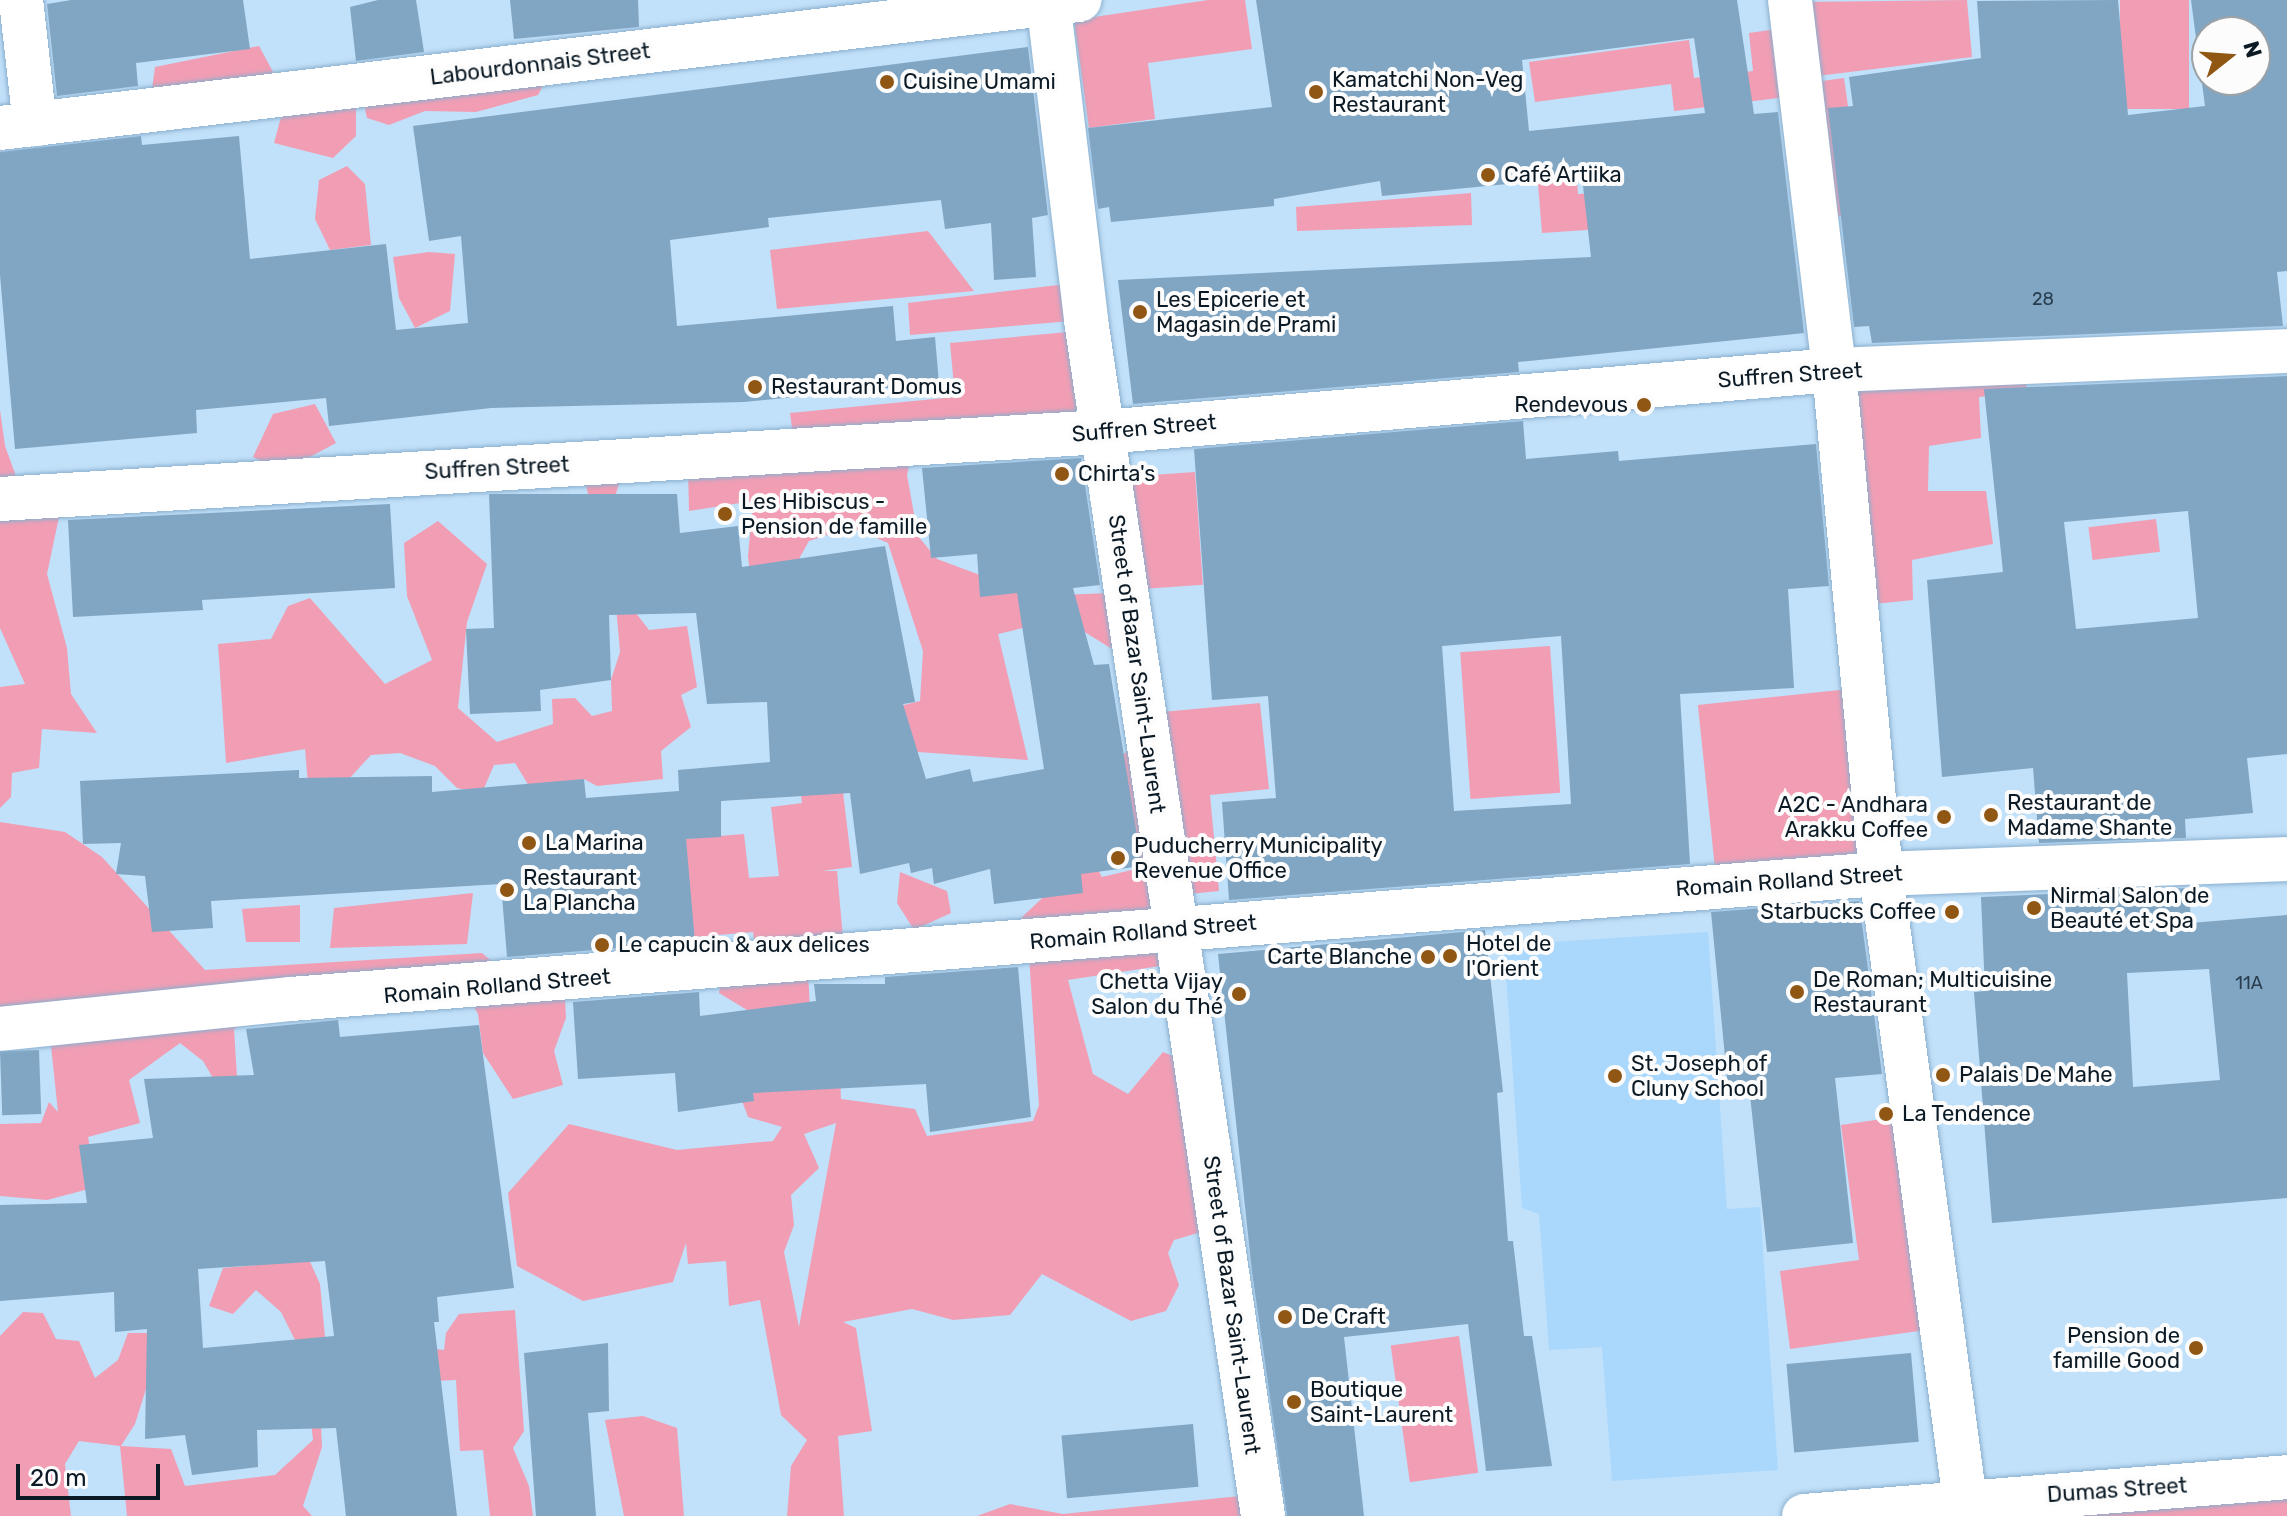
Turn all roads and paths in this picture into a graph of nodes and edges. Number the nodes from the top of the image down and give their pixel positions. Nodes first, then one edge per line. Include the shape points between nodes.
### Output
1 (21, 0) edge
2 (1790, 0) edge
3 (1059, 1) edge
4 (18, 126) edge
5 (2287, 351) edge
6 (1834, 370) junction
7 (1103, 432) junction
8 (0, 499) edge
9 (2287, 859) edge
10 (1881, 874) junction
11 (1177, 928) junction
12 (0, 1029) edge
13 (2287, 1477) edge
14 (1966, 1509) edge
15 (1263, 1516) edge
16 (1804, 1516) edge

1 - 4 street
2 - 6 street
3 - 4 street, Labourdonnais Street
3 - 7 street, Street of Bazar Saint-Laurent
5 - 6 street, Suffren Street
6 - 7 street, Suffren Street
6 - 10 street
7 - 8 street, Suffren Street
7 - 11 street, Street of Bazar Saint-Laurent
9 - 10 street, Romain Rolland Street
10 - 11 street, Romain Rolland Street
10 - 14 street
11 - 12 street, Romain Rolland Street via 291,999
11 - 15 street, Street of Bazar Saint-Laurent
13 - 14 street, Dumas Street
14 - 16 street, Dumas Street

